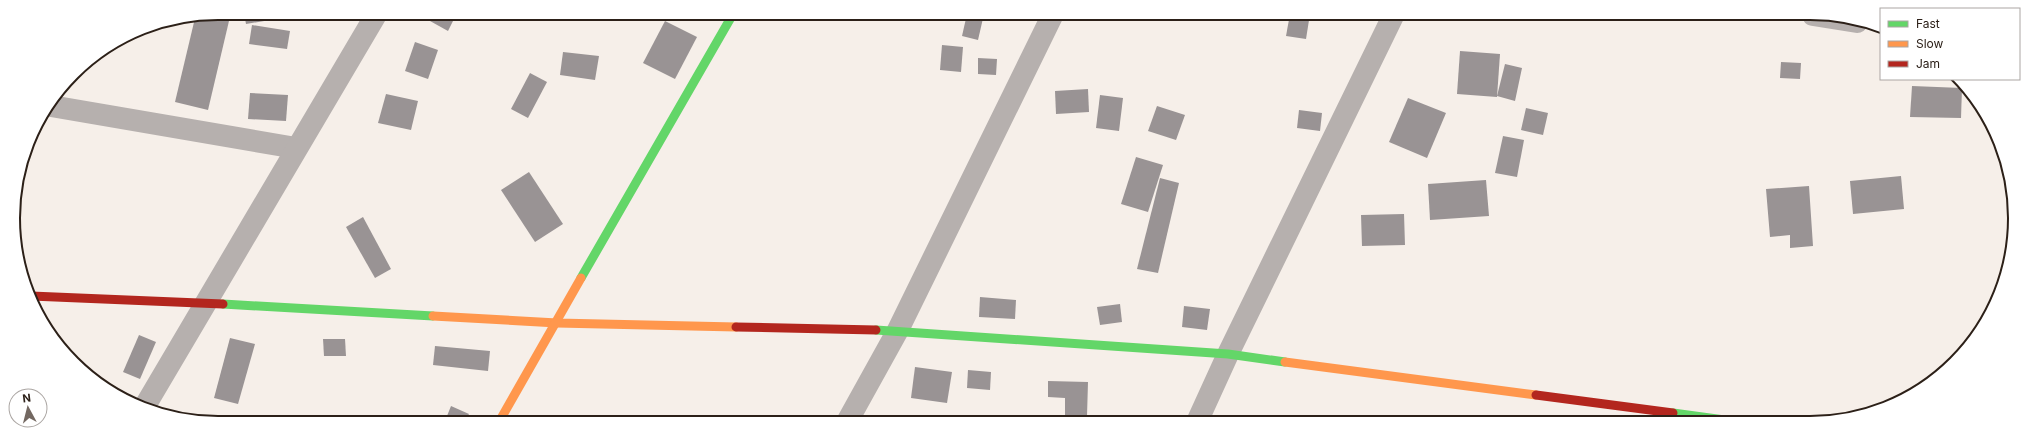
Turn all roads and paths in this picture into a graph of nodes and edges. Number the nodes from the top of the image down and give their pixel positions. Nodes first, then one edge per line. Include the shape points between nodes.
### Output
1 (373, 20) edge
2 (730, 20) edge
3 (1051, 20) edge
4 (1391, 20) edge
5 (54, 107) edge
6 (296, 148) junction
7 (36, 296) edge
8 (205, 303) junction
9 (557, 323) junction
10 (898, 330) junction
11 (1228, 354) junction
12 (147, 403) edge
13 (503, 416) edge
14 (850, 416) edge
15 (1201, 416) edge
16 (1694, 416) edge

1 - 6 street
2 - 9 street
3 - 10 street
4 - 11 street
5 - 6 street
6 - 8 street
7 - 8 street
8 - 9 street
8 - 12 street
9 - 10 street
9 - 13 street
10 - 11 street
10 - 14 street
11 - 15 street
11 - 16 street

